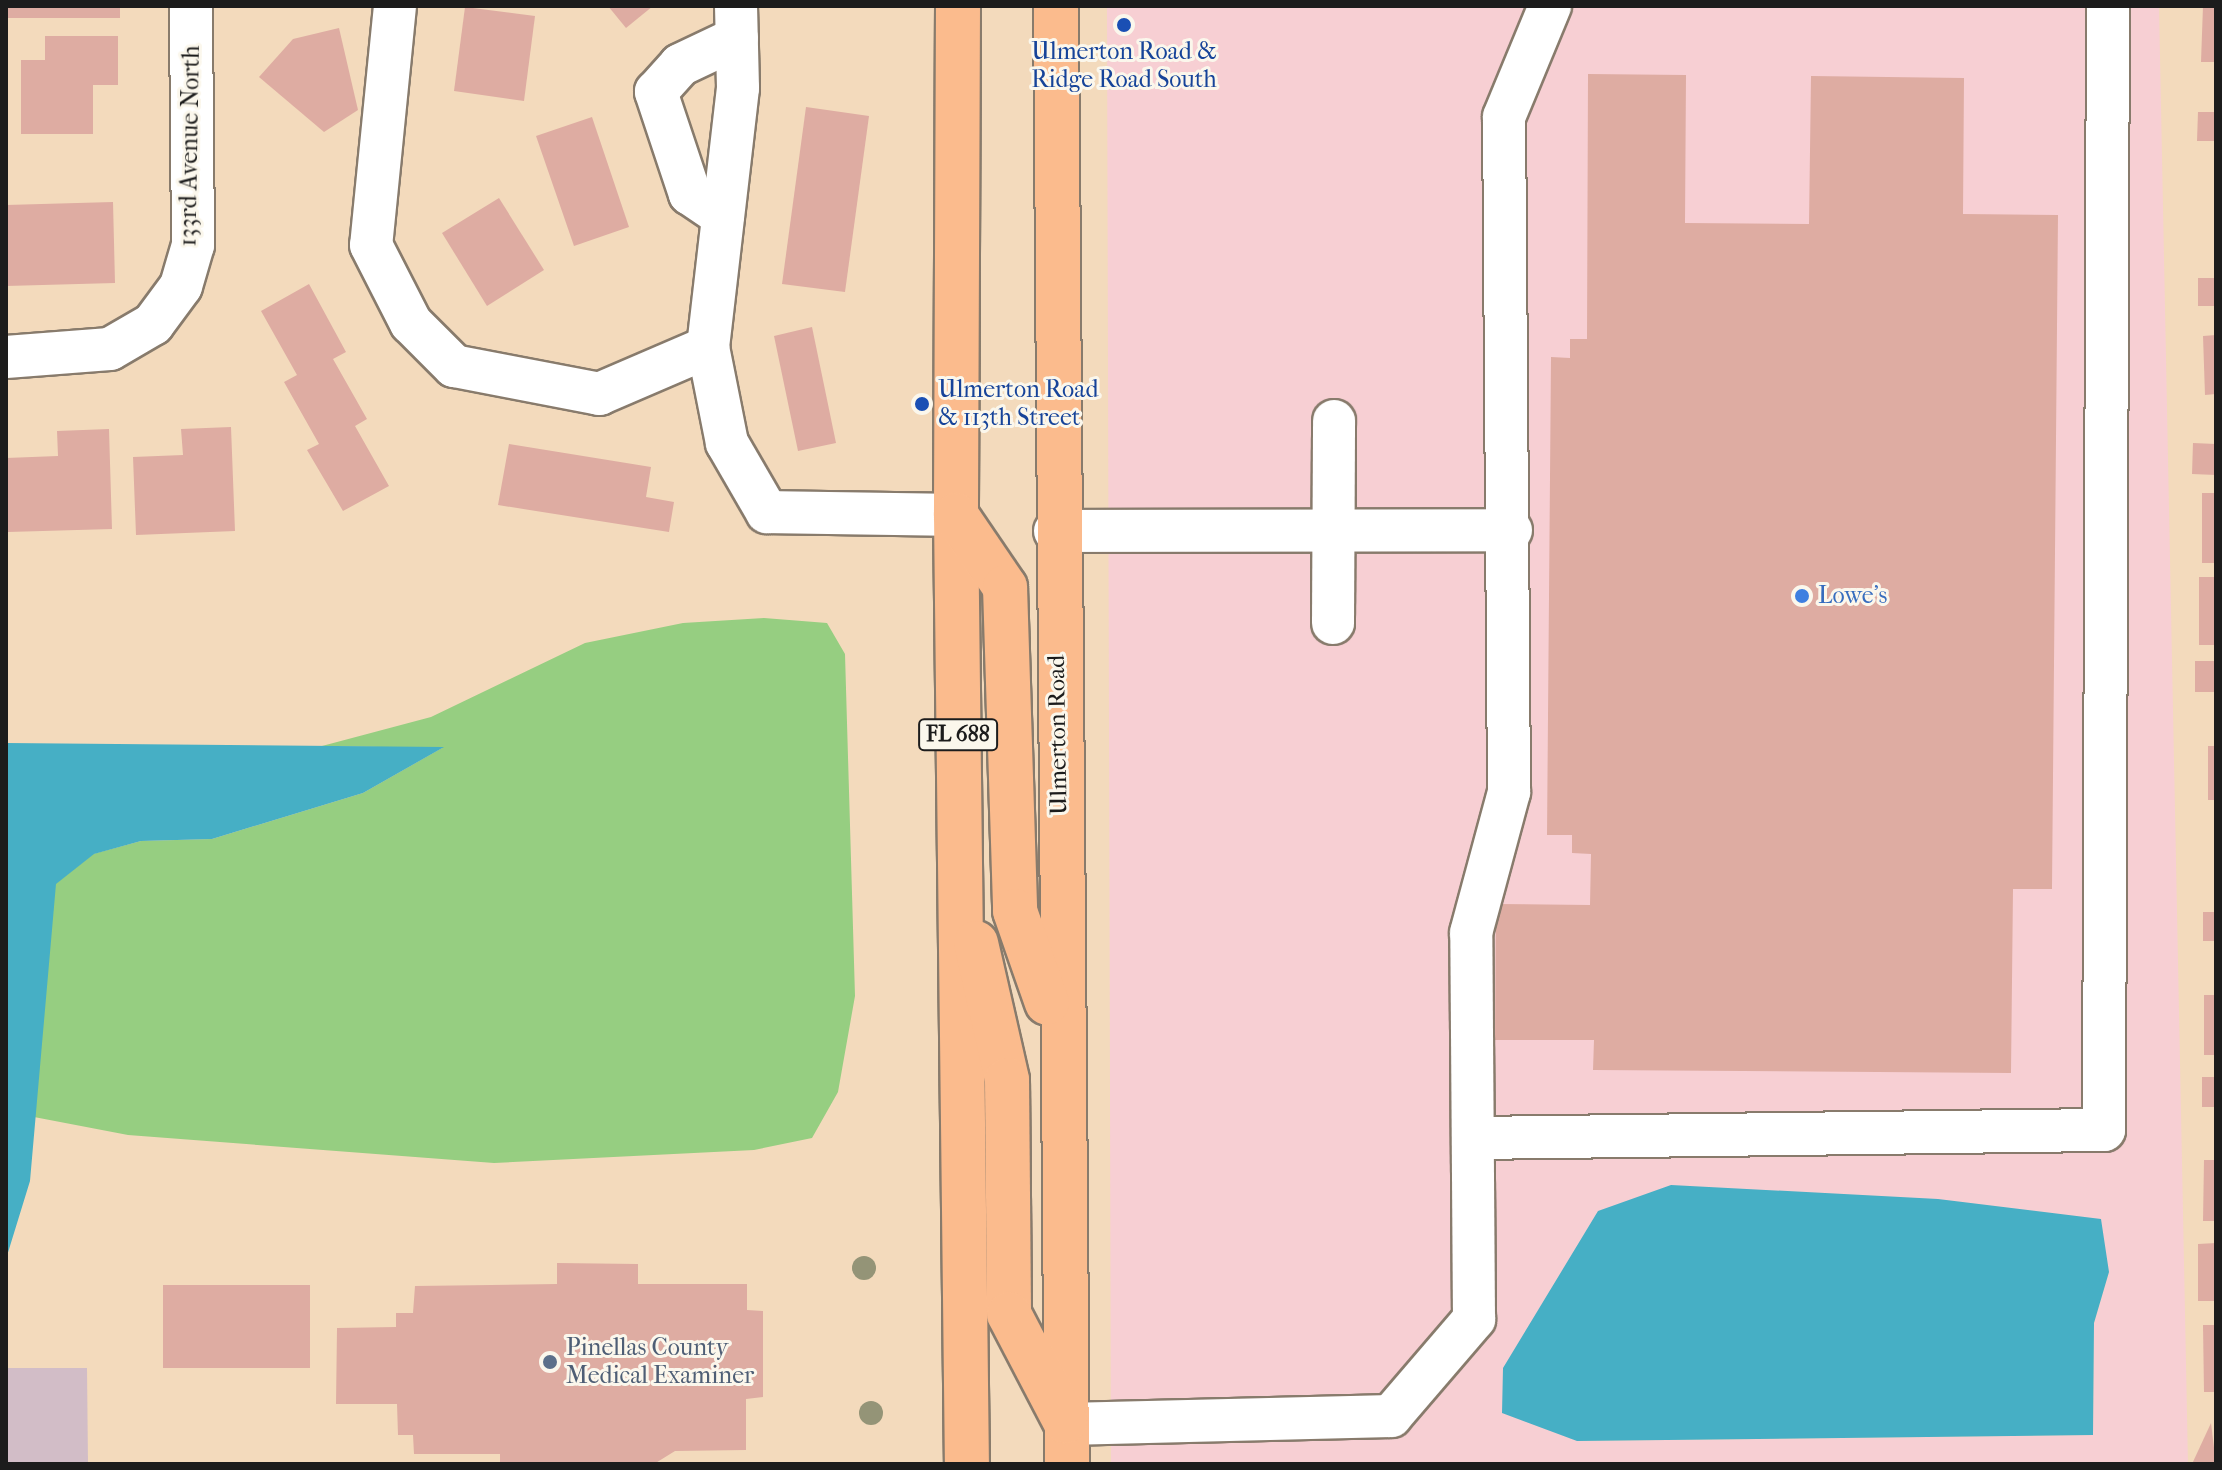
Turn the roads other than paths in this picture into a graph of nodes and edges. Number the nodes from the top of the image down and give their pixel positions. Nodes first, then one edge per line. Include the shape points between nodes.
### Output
1 (191, 6) edge
2 (395, 6) edge
3 (958, 6) edge
4 (1056, 6) edge
5 (1550, 6) edge
6 (2108, 6) edge
7 (737, 22) edge
8 (723, 216) junction
9 (708, 347) junction
10 (6, 357) edge
11 (1334, 421) dead end
12 (956, 515) junction
13 (1337, 530) junction
14 (1511, 530) junction
15 (1055, 531) junction
16 (1333, 623) dead end
17 (961, 899) junction
18 (1060, 1039) junction
19 (1473, 1138) junction
20 (1067, 1444) edge
21 (967, 1464) edge

1 - 10 street, 133rd Avenue North via 193,245 181,286 153,324 110,349 77,357
2 - 9 street via 371,245 411,323 454,366 599,394
3 - 12 main road, FL 688
4 - 15 main road, Ulmerton Road
5 - 14 street via 1504,117
6 - 19 street via 2104,1130
7 - 8 street
7 - 8 street via 680,65 656,92 690,194
8 - 9 street
9 - 12 street via 727,443 767,512
11 - 13 street
12 - 17 main road, FL 688
12 - 18 main road via 1005,587 1015,911
13 - 14 street
13 - 15 street
13 - 16 street
14 - 19 street via 1509,792 1471,933
15 - 18 main road, Ulmerton Road
17 - 20 main road via 988,974 1007,1080 1009,1314
17 - 21 main road, FL 688
18 - 20 main road, Ulmerton Road
19 - 20 street via 1474,1319 1391,1416

